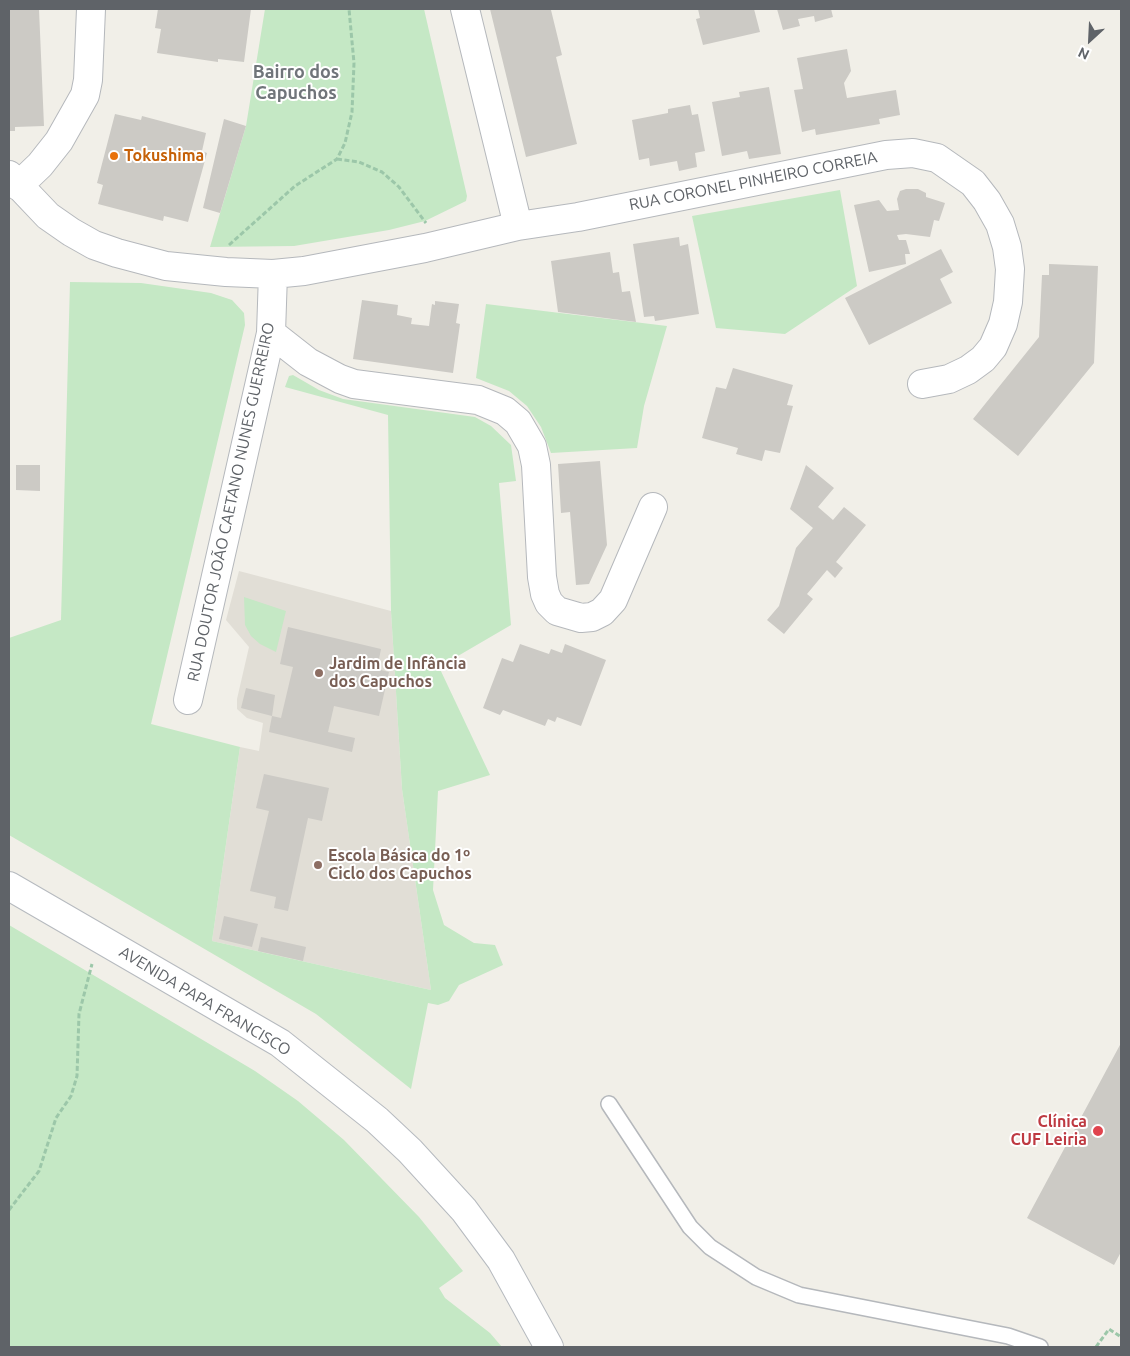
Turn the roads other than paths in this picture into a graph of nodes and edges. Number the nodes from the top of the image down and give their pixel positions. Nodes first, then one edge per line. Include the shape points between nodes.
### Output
1 (91, 9) edge
2 (465, 9) edge
3 (13, 181) edge
4 (518, 226) junction
5 (273, 274) junction
6 (271, 333) junction
7 (922, 384) dead end
8 (653, 507) dead end
9 (188, 700) dead end
10 (9, 886) edge
11 (609, 1104) dead end
12 (549, 1347) edge
13 (1040, 1347) edge

1 - 3 street via 85,95 59,141 40,165
2 - 4 street
3 - 5 street, RUA CORONEL PINHEIRO CORREIA via 48,216 94,245 166,266
4 - 5 street, RUA CORONEL PINHEIRO CORREIA via 438,245
4 - 7 street, RUA CORONEL PINHEIRO CORREIA via 578,217 886,155 913,153 937,158 973,183 1000,224 1010,268 1008,302 1000,332 983,360 949,379
5 - 6 street, RUA DOUTOR JOÃO CAETANO NUNES GUERREIRO
6 - 8 street via 308,362 340,379 354,384 478,400 505,411 518,422 534,456 542,577 545,594 557,611 581,618 602,612 613,600
6 - 9 street, RUA DOUTOR JOÃO CAETANO NUNES GUERREIRO
10 - 12 street, AVENIDA PAPA FRANCISCO via 280,1043 384,1126 464,1210 501,1260
11 - 13 lane via 690,1227 710,1247 756,1277 799,1295 1008,1336

